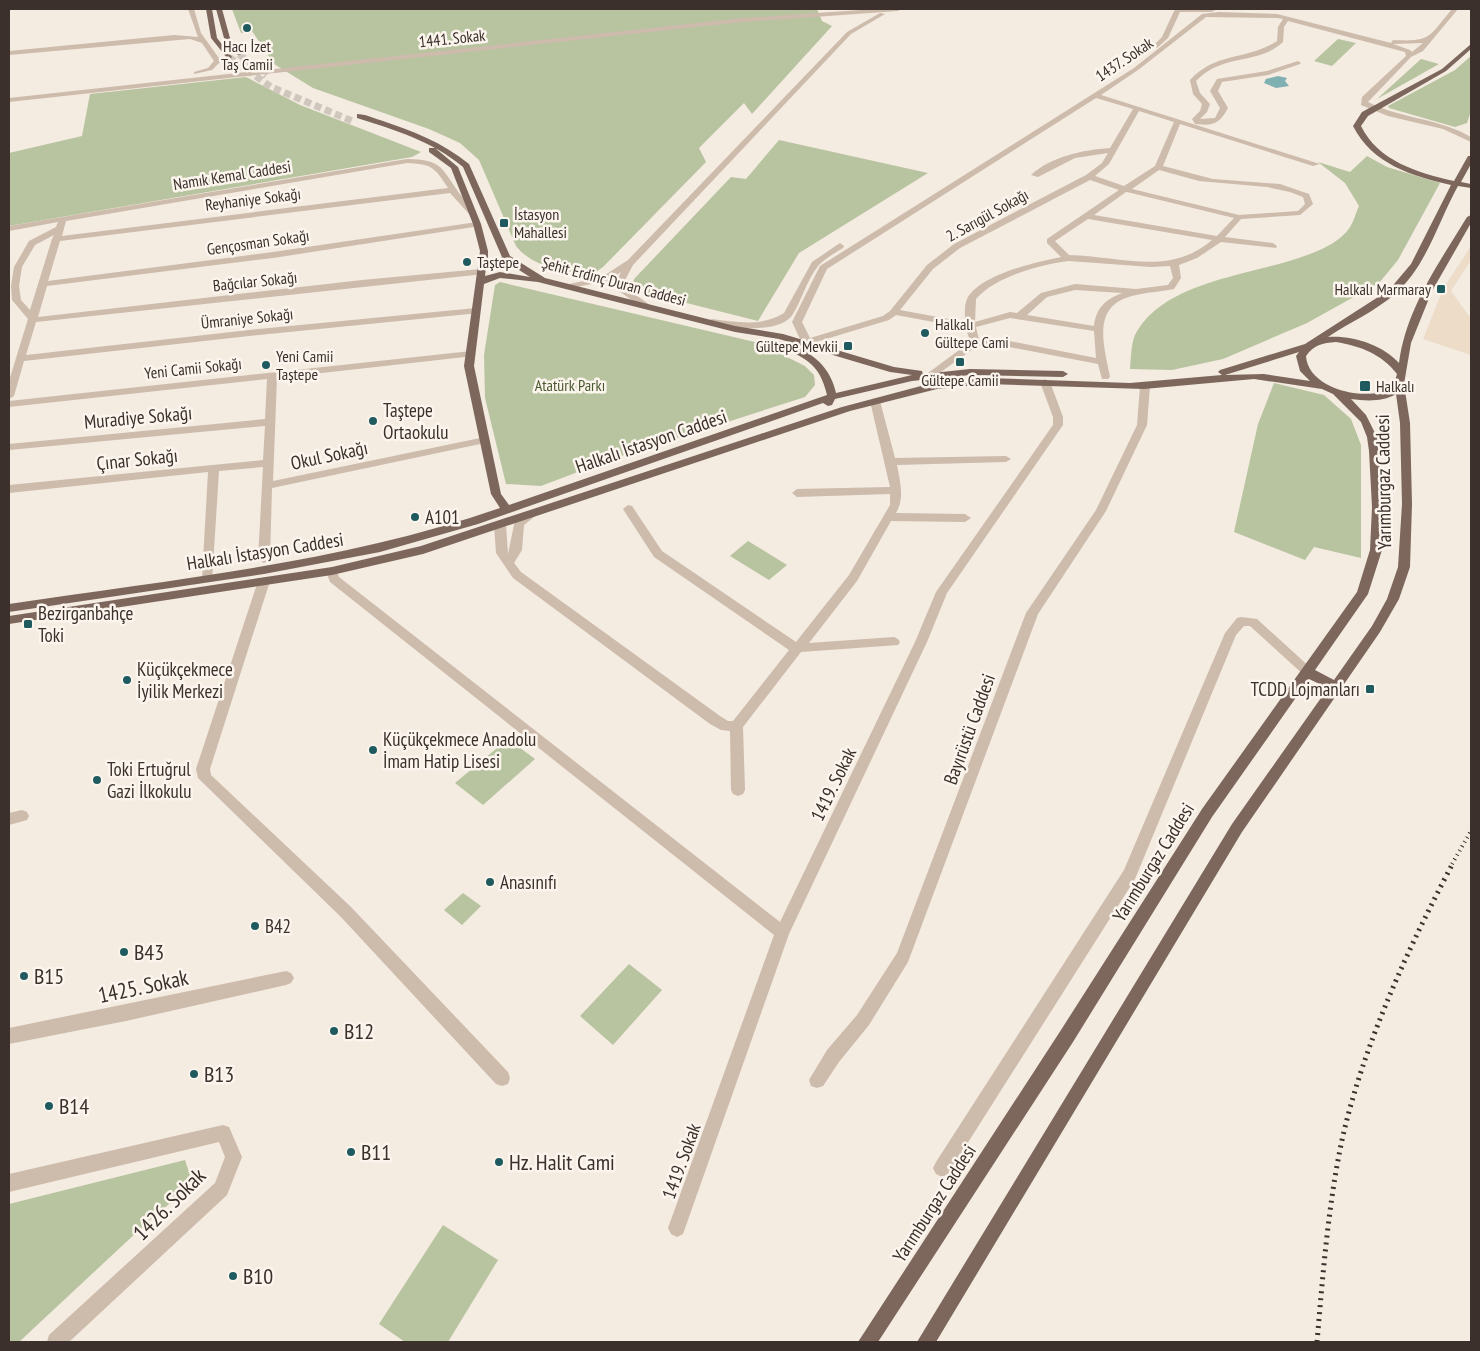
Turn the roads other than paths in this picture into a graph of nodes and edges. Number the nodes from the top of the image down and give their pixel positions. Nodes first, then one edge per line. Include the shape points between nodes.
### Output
1 (191, 9) edge
2 (209, 9) edge
3 (219, 9) edge
4 (785, 9) edge
5 (834, 9) edge
6 (898, 9) edge
7 (1177, 9) edge
8 (1455, 9) edge
9 (889, 10) edge
10 (842, 14) junction
11 (1286, 18) junction
12 (194, 24) junction
13 (849, 33) junction
14 (168, 37) junction
15 (1166, 37) junction
16 (1175, 39) junction
17 (1430, 40) junction
18 (203, 42) junction
19 (1471, 46) edge
20 (9, 53) edge
21 (239, 54) tunnel mouth
22 (1409, 56) junction
23 (229, 57) tunnel mouth
24 (1298, 63) dead end
25 (196, 73) junction
26 (9, 93) edge
27 (1095, 95) junction
28 (9, 100) edge
29 (1137, 108) junction
30 (360, 116) tunnel mouth
31 (352, 121) tunnel mouth
32 (1178, 121) junction
33 (1451, 130) junction
34 (1471, 130) edge
35 (1471, 140) edge
36 (1114, 150) junction
37 (1471, 158) edge
38 (1316, 164) dead end
39 (1158, 167) junction
40 (1035, 175) dead end
41 (1089, 177) junction
42 (1471, 186) edge
43 (453, 190) junction
44 (1127, 190) junction
45 (473, 213) junction
46 (1087, 216) junction
47 (1238, 217) junction
48 (1471, 217) edge
49 (61, 223) junction
50 (477, 224) junction
51 (9, 228) edge
52 (56, 239) junction
53 (1220, 240) junction
54 (1272, 246) dead end
55 (506, 256) junction
56 (482, 258) junction
57 (1067, 258) junction
58 (631, 262) junction
59 (1174, 264) junction
60 (481, 277) junction
61 (542, 280) junction
62 (43, 284) junction
63 (568, 287) junction
64 (1135, 291) junction
65 (647, 307) junction
66 (476, 311) junction
67 (894, 312) junction
68 (1020, 316) junction
69 (32, 319) junction
70 (712, 322) junction
71 (970, 326) junction
72 (736, 329) junction
73 (1097, 329) junction
74 (809, 341) junction
75 (974, 343) junction
76 (1311, 345) junction
77 (818, 348) junction
78 (470, 354) junction
79 (20, 359) junction
80 (1102, 362) junction
81 (272, 375) junction
82 (931, 375) junction
83 (1105, 377) junction
84 (1401, 379) junction
85 (1044, 382) junction
86 (1145, 386) junction
87 (1331, 389) junction
88 (9, 396) edge
89 (832, 397) junction
90 (875, 401) junction
91 (9, 404) edge
92 (270, 422) junction
93 (485, 440) junction
94 (9, 447) edge
95 (1006, 459) dead end
96 (891, 462) junction
97 (268, 463) junction
98 (680, 465) junction
99 (214, 468) junction
100 (267, 486) junction
101 (9, 490) edge
102 (896, 490) junction
103 (797, 493) dead end
104 (506, 509) junction
105 (628, 509) dead end
106 (534, 513) junction
107 (888, 518) junction
108 (965, 518) dead end
109 (500, 525) junction
110 (508, 563) junction
111 (264, 570) junction
112 (332, 571) junction
113 (208, 578) junction
114 (9, 608) edge
115 (9, 620) edge
116 (894, 642) dead end
117 (796, 648) junction
118 (1308, 672) junction
119 (1336, 687) junction
120 (736, 726) junction
121 (738, 790) dead end
122 (782, 933) junction
123 (286, 978) dead end
124 (9, 1036) edge
125 (502, 1078) dead end
126 (817, 1080) dead end
127 (942, 1168) dead end
128 (9, 1182) edge
129 (677, 1228) dead end
130 (56, 1342) edge
131 (867, 1342) edge
132 (926, 1342) edge

1 - 12 street
2 - 23 main road via 214,38
3 - 21 main road via 227,38
4 - 25 street, 1441. Sokak
5 - 10 street
6 - 9 street, 1441. Sokak
7 - 15 street
7 - 17 street via 1266,11 1391,41
8 - 17 street
9 - 10 street, 1441. Sokak
9 - 13 street
10 - 13 street via 848,22
10 - 28 street, 1441. Sokak via 733,22
11 - 16 street, 1437. Sokak via 1265,14 1208,14
11 - 22 street, 1437. Sokak via 1401,48 1408,51
11 - 24 street via 1281,27 1280,42 1273,49 1208,64 1201,70 1192,81 1206,104 1196,119 1198,122 1218,120 1224,108 1214,91 1219,80
12 - 14 street via 187,32
12 - 18 street
13 - 58 street
14 - 18 street via 190,37
14 - 20 street
15 - 16 street
15 - 70 street via 1136,62 821,258 783,319 767,324 744,325
16 - 27 street, 1437. Sokak
17 - 22 street via 1422,50
18 - 25 street via 218,61 210,69
19 - 42 main road via 1444,70 1365,114 1357,126 1367,145 1392,162 1435,178
22 - 33 street via 1364,103 1381,112
25 - 26 street, 1441. Sokak
27 - 29 street
27 - 74 street, 1437. Sokak via 823,268 797,322 799,331
29 - 32 street
29 - 36 street, 2. Sarıgül Sokağı
30 - 55 main road, Şehit Erdinç Duran Caddesi via 441,145 460,160 466,166
31 - 45 main road via 425,146 443,157 454,167
32 - 38 street
32 - 39 street
33 - 34 street
33 - 35 street
36 - 40 street via 1068,156
36 - 41 street, 2. Sarıgül Sokağı via 1105,164
37 - 76 main road via 1415,265 1403,280 1392,292 1334,326
39 - 44 street
39 - 47 street via 1198,179 1274,184 1306,196 1309,204 1300,213
41 - 44 street
41 - 67 street, 2. Sarıgül Sokağı via 957,246 930,267
43 - 45 street, Namık Kemal Caddesi
43 - 49 street, Namık Kemal Caddesi via 438,166 407,161
43 - 52 street, Reyhaniye Sokağı
44 - 46 street
44 - 47 street
45 - 50 main road
46 - 53 street
46 - 57 street via 1050,241
47 - 53 street
48 - 84 main road, Yarımburgaz Caddesi via 1425,295 1408,338
49 - 51 street, Namık Kemal Caddesi
49 - 52 street
49 - 69 street via 32,243 18,266 14,286 17,300
50 - 56 main road via 484,251
50 - 62 street, Gençosman Sokağı via 264,256
52 - 62 street
53 - 54 street
53 - 59 street via 1192,258
55 - 56 main road via 504,262 497,265 485,264
55 - 61 main road, Şehit Erdinç Duran Caddesi
56 - 60 main road
57 - 59 street
57 - 71 street via 1005,274 992,281 973,296 968,313
58 - 63 street via 605,279
58 - 65 street via 621,280 622,288
59 - 64 street via 1177,278 1171,287
60 - 61 main road via 501,274
60 - 66 main road
60 - 69 street, Bağcılar Sokağı via 362,283
61 - 63 main road, Şehit Erdinç Duran Caddesi
62 - 69 street
63 - 65 main road, Şehit Erdinç Duran Caddesi
64 - 68 street via 1075,287 1044,295
64 - 73 street via 1106,304 1098,318
65 - 70 main road, Şehit Erdinç Duran Caddesi
66 - 78 main road
66 - 79 street, Ümraniye Sokağı
67 - 71 street
67 - 74 street, 2. Sarıgül Sokağı via 886,318
68 - 71 street via 1010,315
68 - 73 street
69 - 79 street
70 - 72 main road, Şehit Erdinç Duran Caddesi
71 - 75 street
72 - 77 main road, Şehit Erdinç Duran Caddesi via 780,336
72 - 89 main road via 812,358 827,375
73 - 80 street
74 - 77 street, 1437. Sokak
75 - 80 street via 1004,343
75 - 82 street
76 - 83 main road, Halkalı İstasyon Caddesi via 1248,366 1198,376 1153,380
76 - 84 main road via 1339,340 1366,346 1389,358
76 - 87 main road, Yarımburgaz Caddesi via 1300,356 1302,366 1311,378
77 - 82 main road, Şehit Erdinç Duran Caddesi via 893,370
78 - 81 street, Yeni Camii Sokağı
78 - 93 main road via 471,375
79 - 88 street
80 - 83 street
81 - 91 street, Yeni Camii Sokağı
81 - 92 street
82 - 83 main road, Halkalı İstasyon Caddesi via 1006,372
82 - 89 main road, Halkalı İstasyon Caddesi
84 - 87 main road, Halkalı İstasyon Caddesi via 1392,393 1376,397 1356,396
84 - 119 main road, Yarımburgaz Caddesi via 1407,504 1404,566 1393,600
85 - 86 main road, Halkalı İstasyon Caddesi
85 - 90 main road, Halkalı İstasyon Caddesi via 969,382
85 - 122 street, 1419. Sokak via 1058,425 942,592
86 - 87 main road, Halkalı İstasyon Caddesi via 1259,376
86 - 126 street, Bayırüstü Caddesi via 1142,425 1101,511 1032,613 903,957 863,1020
87 - 118 main road, Yarımburgaz Caddesi via 1359,412 1370,428 1376,448 1376,549 1362,594
89 - 98 main road via 825,407 814,413 699,453
89 - 104 main road, Halkalı İstasyon Caddesi
90 - 96 street
90 - 98 main road, Halkalı İstasyon Caddesi
92 - 94 street, Muradiye Sokağı
92 - 97 street
93 - 100 street, Okul Sokağı
93 - 104 main road via 496,494
95 - 96 street
96 - 102 street
97 - 99 street, Çınar Sokağı
97 - 100 street
98 - 106 main road, Halkalı İstasyon Caddesi
99 - 101 street, Çınar Sokağı
99 - 113 street
100 - 111 street
102 - 103 street
102 - 107 street via 895,506
104 - 106 main road
104 - 111 main road, Halkalı İstasyon Caddesi via 380,548
105 - 117 street via 658,554
106 - 109 main road, Halkalı İstasyon Caddesi
106 - 110 street via 519,523 516,550
107 - 108 street
107 - 117 street via 853,578
109 - 110 street via 502,553
109 - 112 main road, Halkalı İstasyon Caddesi via 423,550
110 - 120 street via 535,590 670,690 726,726
111 - 112 main road, Halkalı İstasyon Caddesi
111 - 113 main road, Halkalı İstasyon Caddesi
111 - 115 main road, Halkalı İstasyon Caddesi
111 - 125 street via 203,769 205,778 346,912
112 - 122 street via 334,579
113 - 114 main road, Halkalı İstasyon Caddesi
116 - 117 street
117 - 120 street
118 - 119 main road
118 - 127 street via 1253,622 1241,621 1231,633 1130,874
118 - 131 main road, Yarımburgaz Caddesi via 1206,813 1067,1036
119 - 132 main road, Yarımburgaz Caddesi via 1237,828
120 - 121 street
122 - 129 street, 1419. Sokak
123 - 124 street, 1425. Sokak
128 - 130 street, 1426. Sokak via 222,1133 234,1157 221,1189

